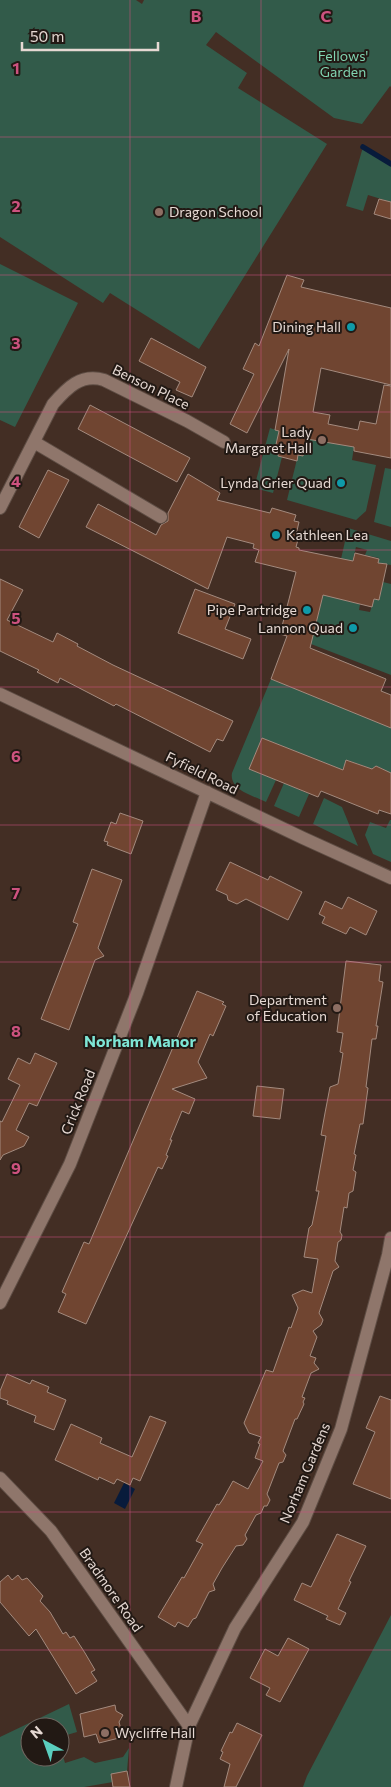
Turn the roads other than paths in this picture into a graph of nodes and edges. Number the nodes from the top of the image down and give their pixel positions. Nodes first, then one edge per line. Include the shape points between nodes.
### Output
1 (34, 442) junction
2 (224, 442) dead end
3 (0, 508) edge
4 (161, 517) dead end
5 (0, 694) edge
6 (207, 792) junction
7 (391, 878) edge
8 (391, 1238) edge
9 (0, 1303) edge
10 (0, 1478) edge
11 (189, 1726) junction
12 (176, 1787) edge

1 - 2 street, Benson Place via 53,404 63,392 76,382 96,378
1 - 3 street, Benson Place
1 - 4 street
5 - 6 street, Fyfield Road
6 - 7 street, Fyfield Road
6 - 9 street, Crick Road via 137,993 70,1164
8 - 11 street, Norham Gardens via 341,1429 304,1522 235,1628
10 - 11 street, Bradmore Road via 51,1531
11 - 12 street, Norham Gardens

